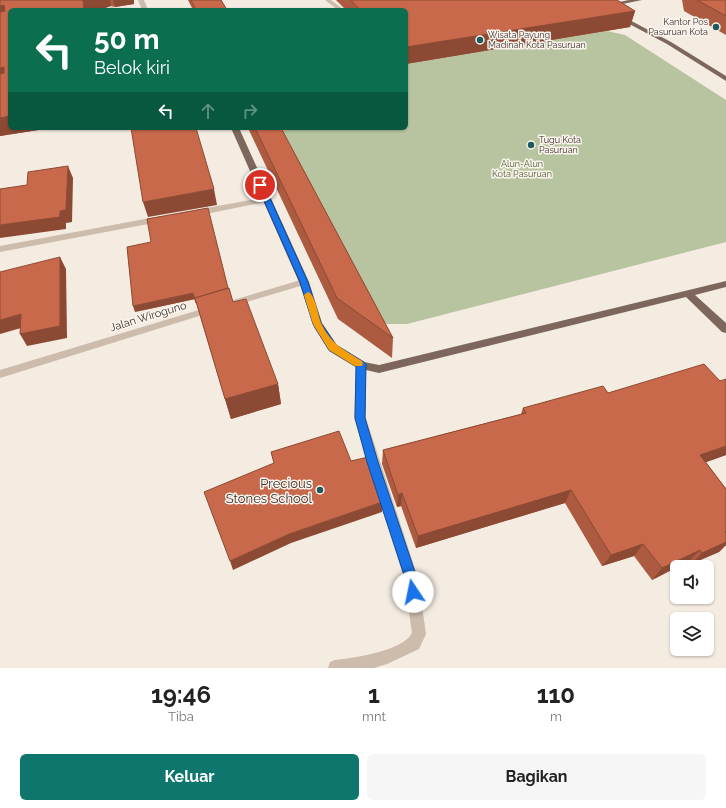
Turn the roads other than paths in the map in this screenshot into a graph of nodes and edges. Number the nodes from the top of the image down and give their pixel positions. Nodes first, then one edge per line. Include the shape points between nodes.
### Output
1 (328, 0) edge
2 (639, 0) edge
3 (338, 8) edge
4 (607, 10) edge
5 (614, 14) edge
6 (726, 79) edge
7 (236, 130) edge
8 (267, 200) junction
9 (189, 214) edge
10 (173, 217) edge
11 (0, 249) edge
12 (304, 282) junction
13 (726, 284) edge
14 (688, 294) junction
15 (726, 329) edge
16 (361, 364) junction
17 (0, 374) edge
18 (335, 667) dead end

1 - 3 street
2 - 4 main road via 600,6
5 - 6 main road via 669,43
7 - 8 main road
8 - 9 street
8 - 12 main road
10 - 11 street
12 - 16 main road via 317,324 333,348
12 - 17 street, Jalan Wiroguno
13 - 14 main road
14 - 15 main road
14 - 16 main road via 379,369
16 - 18 street via 360,418 411,578 419,634 414,644 382,659

